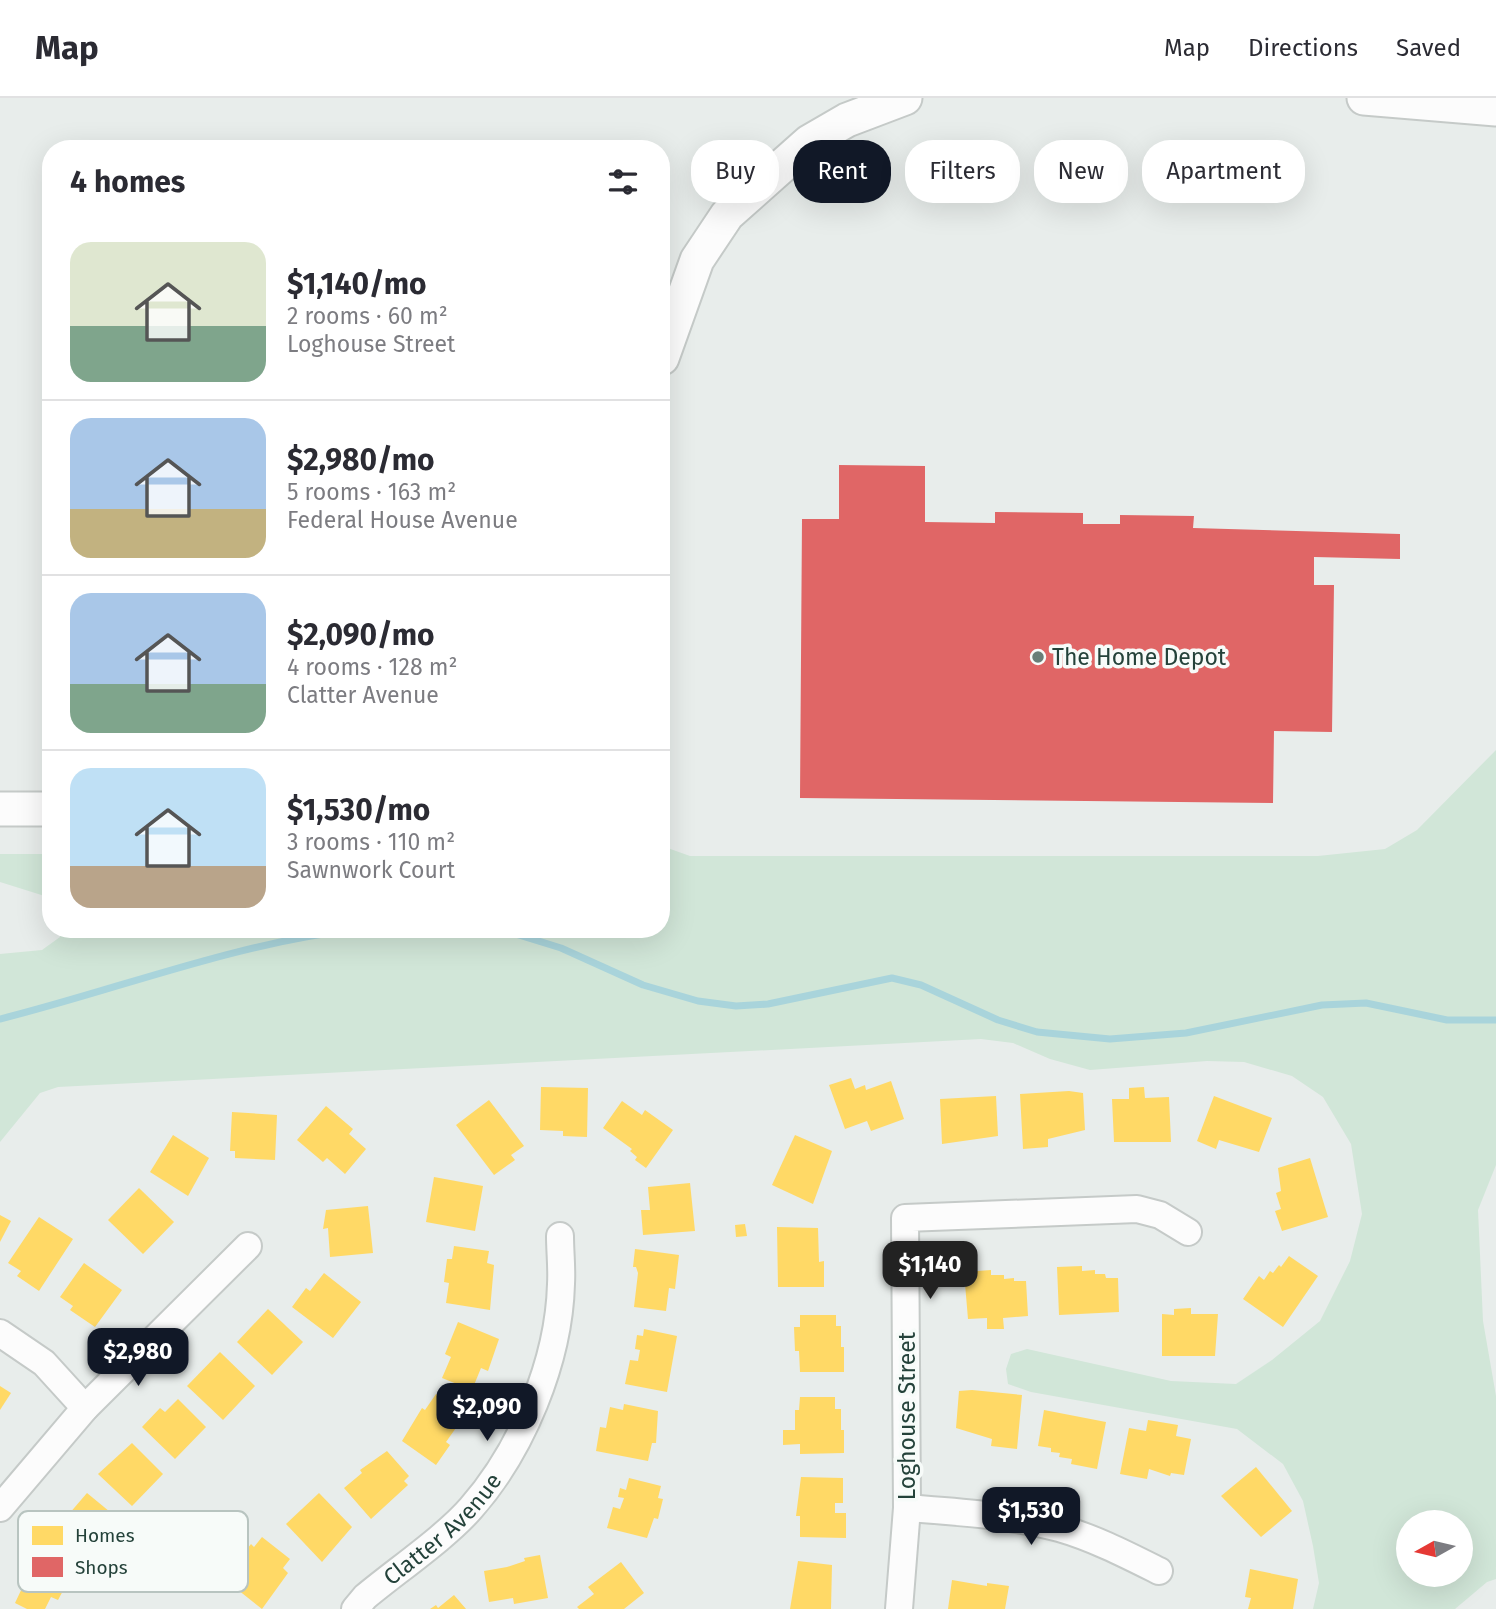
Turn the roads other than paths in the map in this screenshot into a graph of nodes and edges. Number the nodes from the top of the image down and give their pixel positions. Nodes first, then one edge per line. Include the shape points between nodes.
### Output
1 (905, 98) edge
2 (1364, 98) edge
3 (1496, 109) edge
4 (670, 336) edge
5 (0, 809) edge
6 (42, 809) edge
7 (1188, 1232) dead end
8 (560, 1236) dead end
9 (248, 1246) dead end
10 (0, 1333) edge
11 (85, 1408) junction
12 (0, 1508) edge
13 (907, 1508) junction
14 (1159, 1571) dead end
15 (355, 1609) edge
16 (899, 1609) edge

1 - 4 street via 847,120 809,142 727,215 697,260
2 - 3 street
5 - 6 street
7 - 13 street, Loghouse Street via 1160,1215 1137,1209 905,1218
8 - 15 street, Clatter Avenue via 562,1285 552,1349 527,1417 501,1468 470,1509
9 - 11 street
10 - 11 street via 44,1363
11 - 12 street
13 - 14 street via 1059,1528
13 - 16 street, Loghouse Street

